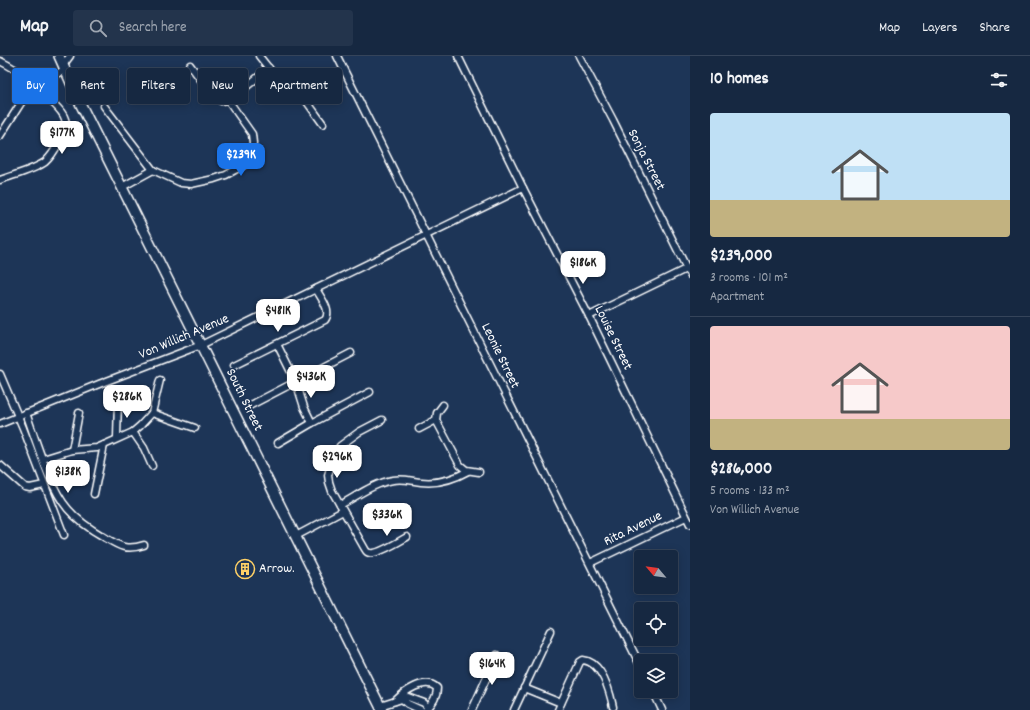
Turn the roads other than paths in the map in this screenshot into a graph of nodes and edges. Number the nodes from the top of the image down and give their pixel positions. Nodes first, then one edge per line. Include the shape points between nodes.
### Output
1 (52, 56) edge
2 (70, 56) edge
3 (259, 56) edge
4 (337, 56) edge
5 (458, 56) edge
6 (579, 56) edge
7 (0, 61) edge
8 (61, 64) edge
9 (190, 65) dead end
10 (13, 68) edge
11 (269, 68) edge
12 (198, 76) edge
13 (256, 78) edge
14 (248, 84) edge
15 (20, 104) edge
16 (54, 104) edge
17 (231, 104) edge
18 (309, 104) edge
19 (104, 106) dead end
20 (323, 124) dead end
21 (0, 136) edge
22 (153, 170) junction
23 (0, 180) edge
24 (122, 187) junction
25 (523, 188) junction
26 (427, 235) junction
27 (688, 268) edge
28 (690, 275) edge
29 (316, 289) junction
30 (589, 316) junction
31 (277, 344) junction
32 (201, 345) junction
33 (351, 353) dead end
34 (234, 365) dead end
35 (1, 378) edge
36 (160, 380) dead end
37 (296, 382) junction
38 (370, 392) dead end
39 (118, 400) dead end
40 (443, 405) dead end
41 (249, 406) dead end
42 (152, 412) junction
43 (26, 413) junction
44 (80, 413) dead end
45 (18, 416) junction
46 (382, 420) dead end
47 (436, 420) junction
48 (312, 423) junction
49 (0, 424) edge
50 (195, 428) dead end
51 (419, 429) dead end
52 (133, 432) junction
53 (117, 438) junction
54 (278, 443) dead end
55 (104, 445) junction
56 (72, 450) junction
57 (43, 459) junction
58 (0, 465) edge
59 (152, 466) dead end
60 (468, 471) junction
61 (479, 472) dead end
62 (44, 485) junction
63 (94, 494) dead end
64 (342, 508) junction
65 (686, 517) junction
66 (690, 524) edge
67 (64, 535) dead end
68 (296, 536) junction
69 (407, 537) dead end
70 (144, 545) dead end
71 (590, 563) junction
72 (551, 631) dead end
73 (635, 654) edge
74 (497, 655) dead end
75 (524, 688) junction
76 (656, 698) edge
77 (398, 700) junction
78 (561, 703) junction
79 (613, 707) dead end
80 (381, 708) edge
81 (425, 710) edge
82 (472, 710) edge
83 (514, 710) edge
84 (558, 710) edge
85 (662, 710) edge

1 - 8 street, South Street
2 - 8 street
3 - 11 street
4 - 26 street, Leonie Street
5 - 25 street, Louise Street
6 - 27 street, Sonja Street
7 - 10 street
8 - 24 street, South Street
9 - 12 street
13 - 14 street
15 - 21 street
16 - 23 street via 64,116 66,124 55,149 45,162
17 - 22 street via 249,128 253,138 250,155 244,165 214,179 191,184 177,181
18 - 20 street
19 - 22 street
22 - 24 street
24 - 32 street, South Street
25 - 26 street, Von Willich Avenue
25 - 30 street, Louise Street
26 - 29 street, Von Willich Avenue
26 - 71 street, Leonie Street
27 - 28 street, Sonja Street
27 - 30 street
29 - 31 street via 328,311 326,318
29 - 32 street, Von Willich Avenue
30 - 65 street, Louise Street
31 - 34 street
31 - 37 street
32 - 43 street, Von Willich Avenue
32 - 68 street, South Street
33 - 37 street
35 - 45 street
36 - 42 street
37 - 41 street
37 - 48 street
38 - 48 street
39 - 53 street
40 - 47 street via 437,413
42 - 50 street
42 - 52 street
43 - 45 street, Von Willich Avenue
43 - 57 street
44 - 56 street
45 - 49 street, Von Willich Avenue
45 - 62 street
46 - 64 street via 344,442 334,457 328,475 329,482
47 - 51 street
47 - 60 street via 460,465
48 - 54 street
52 - 53 street
52 - 59 street
53 - 55 street
55 - 56 street
55 - 63 street
56 - 57 street
57 - 70 street via 60,498 78,520 122,547 134,548
58 - 62 street via 26,487
60 - 61 street
60 - 64 street via 435,483 400,479 386,481 370,488
62 - 67 street
64 - 68 street
64 - 69 street via 365,549 370,553 378,552
65 - 66 street, Louise Street
65 - 71 street, Rita Avenue
68 - 80 street, South Street
71 - 73 street, Leonie Street
72 - 75 street
74 - 82 street
75 - 78 street
75 - 83 street
76 - 85 street
77 - 80 street
77 - 81 street
77 - 81 street via 419,685 430,684 437,688 437,694 434,702
78 - 79 street via 583,660 595,666 603,677
78 - 84 street

